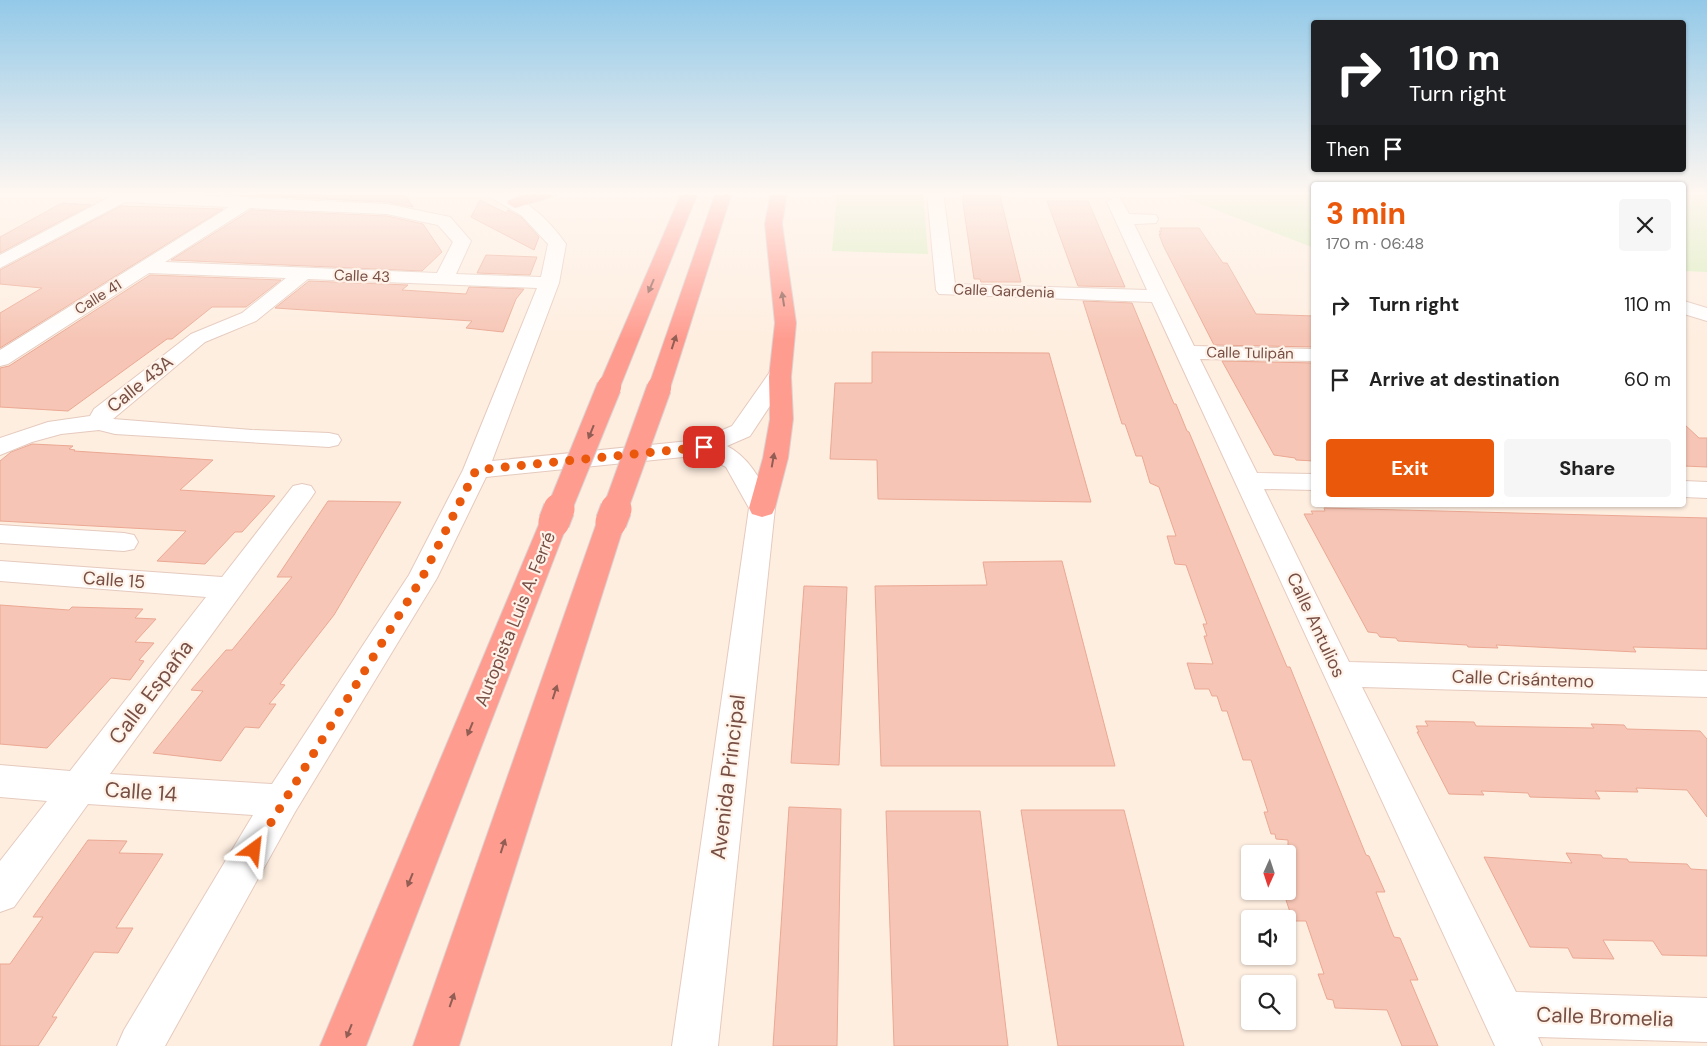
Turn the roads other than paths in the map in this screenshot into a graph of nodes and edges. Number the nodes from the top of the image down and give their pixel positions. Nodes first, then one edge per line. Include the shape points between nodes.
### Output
1 (40, 241) edge
2 (187, 241) edge
3 (462, 241) edge
4 (555, 241) edge
5 (670, 241) edge
6 (708, 241) edge
7 (773, 241) edge
8 (940, 241) edge
9 (1139, 241) edge
10 (0, 262) edge
11 (145, 267) junction
12 (303, 274) junction
13 (443, 280) junction
14 (549, 284) junction
15 (1159, 296) junction
16 (1686, 308) edge
17 (1707, 315) edge
18 (1186, 352) junction
19 (1311, 355) edge
20 (0, 359) edge
21 (780, 374) junction
22 (100, 423) junction
23 (329, 440) dead end
24 (704, 447) junction
25 (0, 448) edge
26 (476, 470) junction
27 (1249, 481) junction
28 (1311, 482) edge
29 (1686, 489) edge
30 (1707, 490) edge
31 (302, 492) dead end
32 (762, 508) junction
33 (0, 534) edge
34 (124, 542) dead end
35 (0, 571) edge
36 (229, 588) junction
37 (1339, 674) junction
38 (1707, 684) edge
39 (0, 781) edge
40 (78, 788) junction
41 (282, 801) junction
42 (0, 893) edge
43 (1707, 1020) edge
44 (1511, 1030) edge
45 (140, 1046) edge
46 (343, 1046) edge
47 (436, 1046) edge
48 (695, 1046) edge

1 - 10 street
2 - 11 street, Calle 41
3 - 13 street
4 - 14 street
5 -> 46 highway, Autopista Luis A. Ferré, bridge
47 -> 6 highway, bridge
21 -> 7 highway via 785,315
8 - 15 street, Calle Gardenia via 946,290
9 - 15 street, Calle Antulios
11 - 12 street, Calle 43
11 - 20 street, Calle 41
12 - 13 street, Calle 43
12 - 22 street, Calle 43A via 249,317 218,328 191,344 102,414
13 - 14 street, Calle 43
14 - 26 street
15 - 18 street, Calle Antulios
16 - 17 street
18 - 19 street, Calle Tulipán
18 - 27 street, Calle Antulios
21 - 24 street via 741,431
32 -> 21 highway via 782,408
22 - 23 street, Calle 43A via 134,429 252,438
22 - 25 street via 46,428 16,438
24 - 26 street
24 - 32 street via 732,457
26 - 41 street via 422,578
27 - 28 street
27 - 37 street, Calle Antulios
29 - 30 street
31 - 36 street, Calle España
32 - 48 street, Avenida Principal
33 - 34 street
35 - 36 street, Calle 15
36 - 40 street, Calle España
37 - 38 street, Calle Crisántemo
37 - 44 street, Calle Antulios
39 - 40 street, Calle 14
40 - 41 street, Calle 14
40 - 42 street, Calle España
41 - 45 street
43 - 44 street, Calle Bromelia

